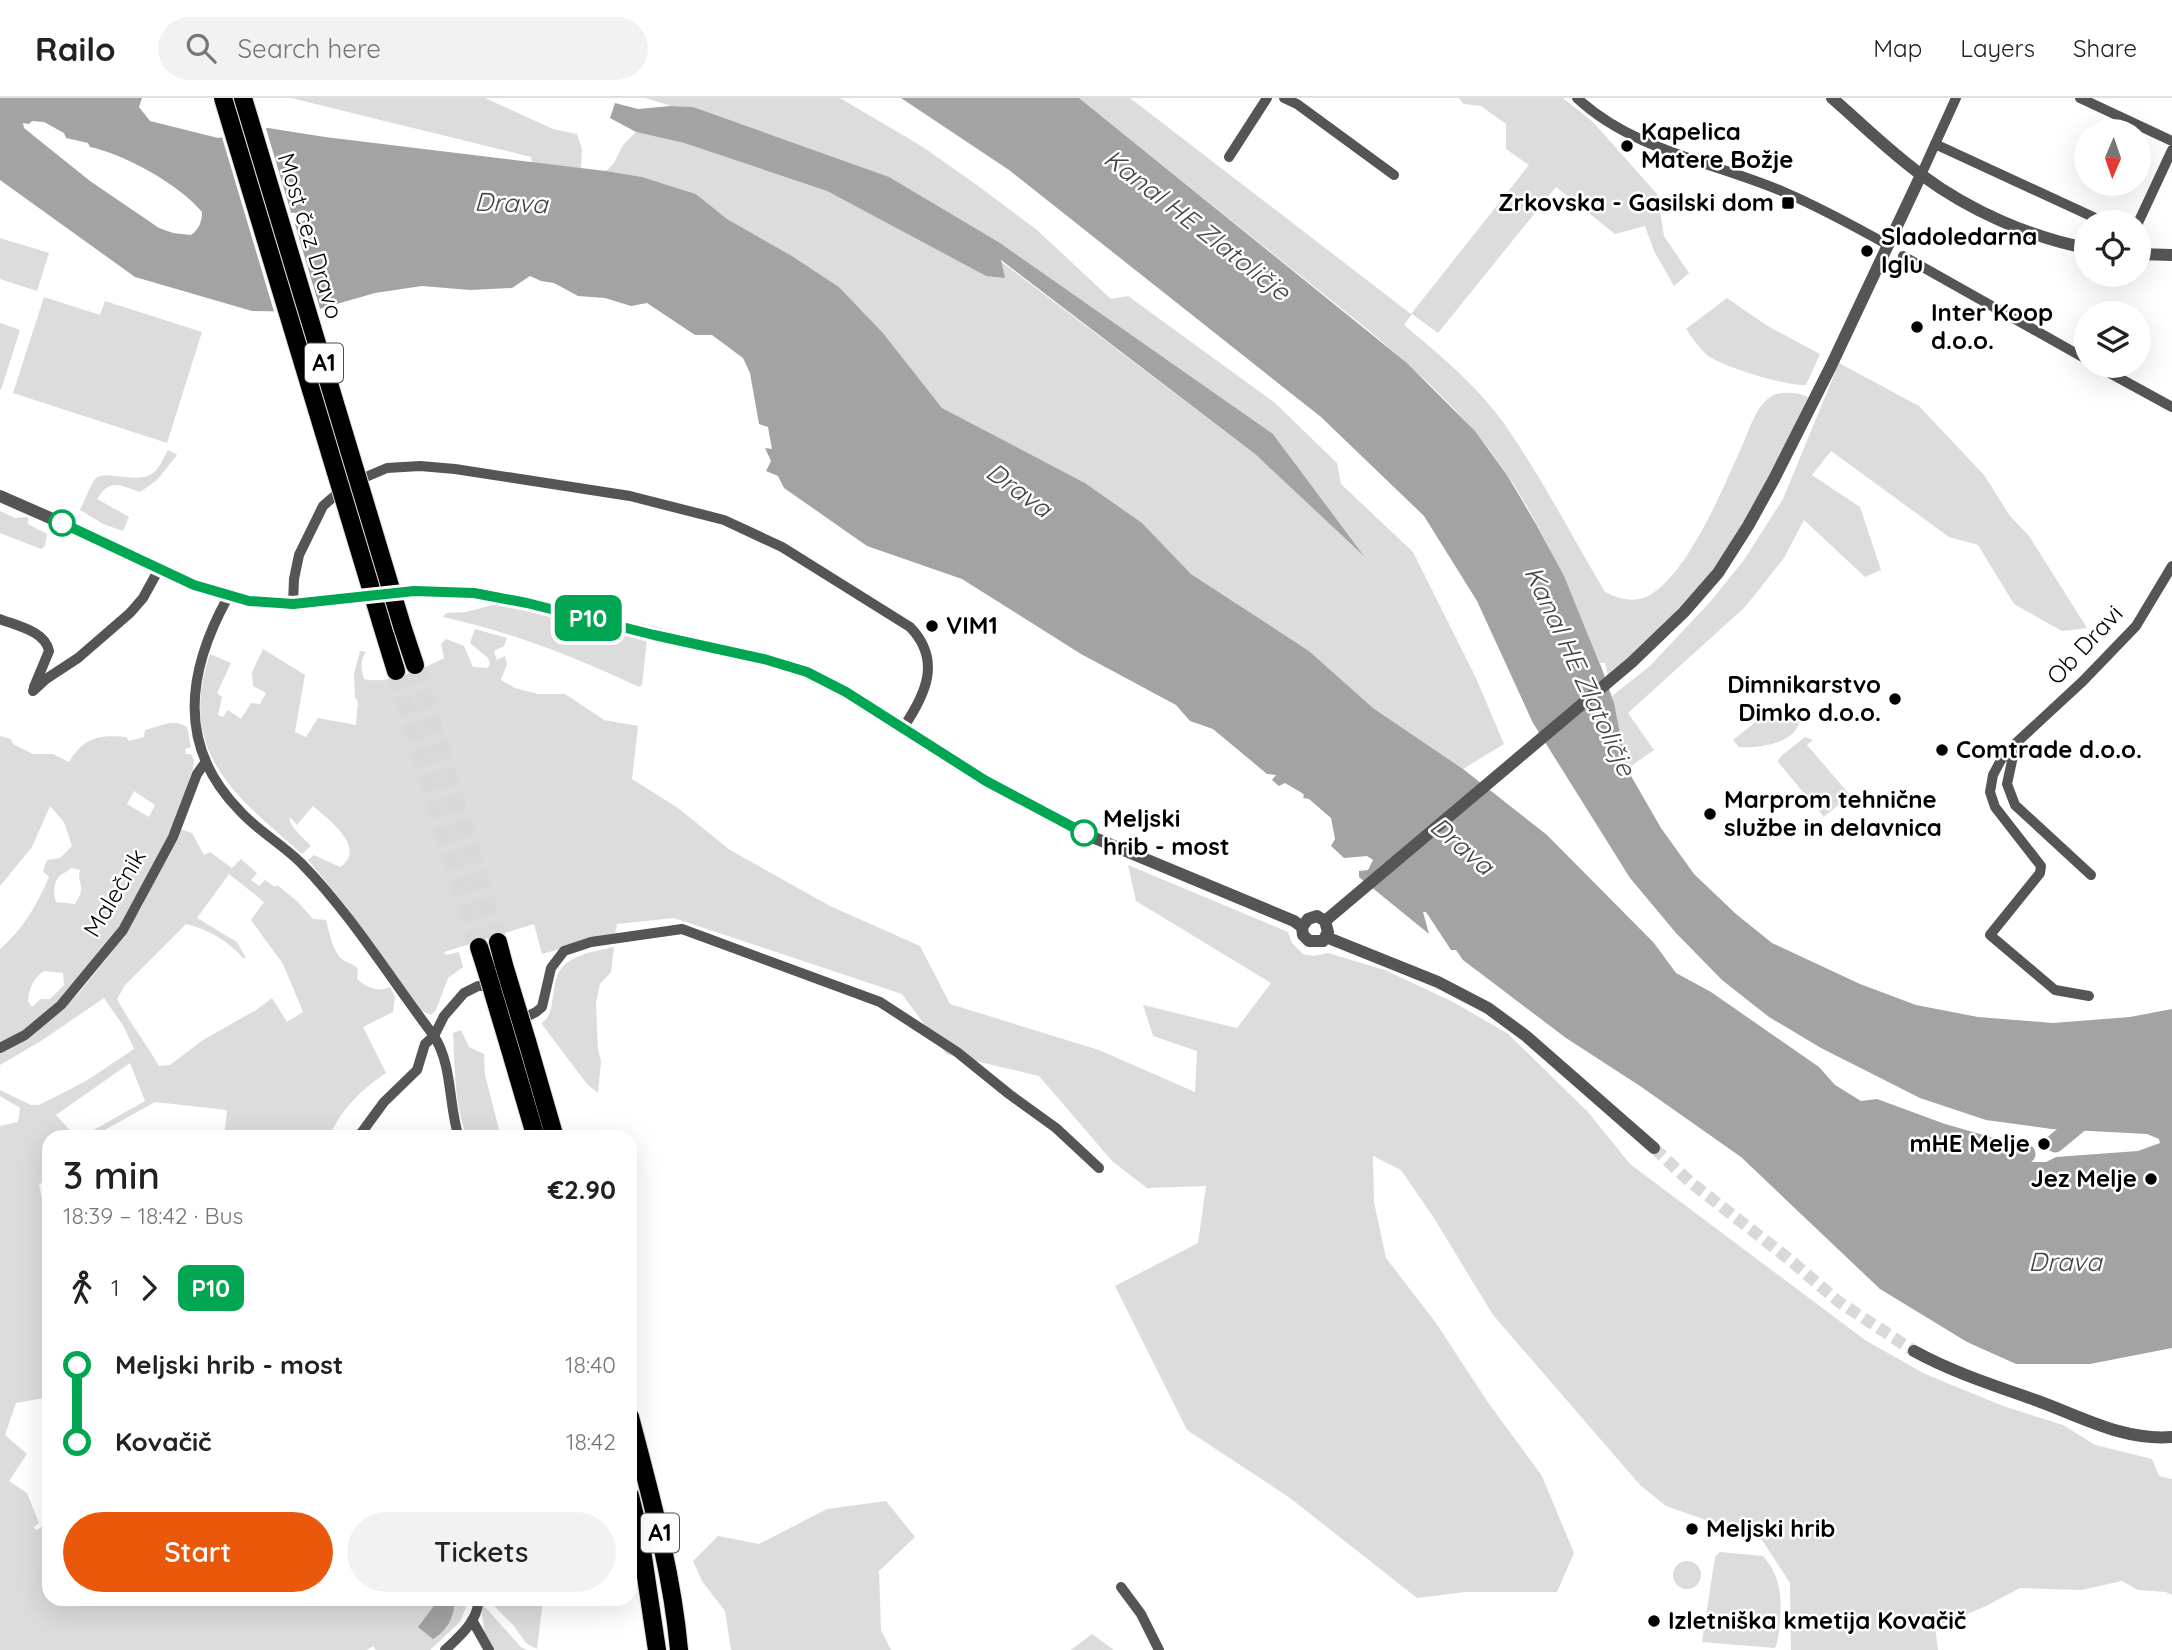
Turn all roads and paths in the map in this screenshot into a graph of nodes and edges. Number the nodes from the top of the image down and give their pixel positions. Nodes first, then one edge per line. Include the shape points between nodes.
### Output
1 (223, 98) edge
2 (243, 98) edge
3 (1267, 98) edge
4 (1284, 98) edge
5 (1577, 98) edge
6 (1832, 98) edge
7 (1956, 98) edge
8 (2080, 98) edge
9 (2172, 141) edge
10 (1936, 144) junction
11 (2172, 150) edge
12 (1229, 157) dead end
13 (1394, 175) dead end
14 (1921, 175) junction
15 (2078, 210) edge
16 (2144, 210) edge
17 (1888, 245) junction
18 (2074, 245) edge
19 (2151, 254) edge
20 (2172, 255) edge
21 (1903, 256) dead end
22 (2074, 352) edge
23 (2120, 378) edge
24 (2172, 407) edge
25 (0, 496) edge
26 (2172, 566) edge
27 (159, 569) junction
28 (228, 597) junction
29 (293, 604) junction
30 (0, 619) edge
31 (415, 665) tunnel mouth
32 (396, 671) tunnel mouth
33 (903, 727) junction
34 (2016, 743) junction
35 (205, 763) junction
36 (2091, 875) dead end
37 (1325, 921) junction
38 (1302, 927) junction
39 (1326, 937) junction
40 (498, 942) tunnel mouth
41 (479, 947) tunnel mouth
42 (2090, 996) dead end
43 (434, 1036) junction
44 (0, 1048) edge
45 (361, 1130) edge
46 (457, 1130) edge
47 (534, 1130) edge
48 (553, 1130) edge
49 (1654, 1148) tunnel mouth
50 (1099, 1168) dead end
51 (1914, 1351) tunnel mouth
52 (2172, 1437) edge
53 (637, 1444) edge
54 (637, 1525) edge
55 (1121, 1587) dead end
56 (478, 1606) edge
57 (472, 1620) junction
58 (445, 1650) edge
59 (489, 1650) edge
60 (657, 1650) edge
61 (678, 1650) edge
62 (1159, 1650) edge

1 - 32 highway, Most čez Dravo / A1, bridge
2 - 31 highway, Most čez Dravo / A1, bridge
3 - 12 street
4 - 13 street
5 - 17 street via 1622,132 1782,191
6 - 14 street
7 - 10 street
8 - 9 street
10 - 14 street
10 - 15 street
11 - 16 street
14 - 17 street
14 - 18 street via 1986,213
17 - 37 street via 1803,422 1748,526 1717,573 1632,662
19 - 20 street
21 - 22 street
23 - 24 street
25 - 27 street
26 - 34 street, Ob Dravi via 2136,626
27 - 28 street
27 - 30 street via 130,613 33,691 49,646 39,635
28 - 29 street
28 - 35 street via 209,636 194,688 196,735
29 - 33 street via 414,591 474,593 527,603 807,672
29 - 33 street via 299,555 323,506 348,485 387,468 455,468 629,496 724,520 782,547 910,627 930,662 921,696
33 - 38 street via 986,781 1085,834
34 - 36 street via 2007,784 2015,805
34 - 42 street, Ob Dravi via 1993,775 1990,792 1995,807 2041,866 1990,935 2055,990
35 - 43 street via 242,814 300,862
35 - 44 street, Malečnik via 173,837 122,930 61,1005 26,1035
37 - 38 street via 1312,917
37 - 39 street
38 - 39 street via 1309,941 1318,943
39 - 49 street via 1438,982 1488,1008 1526,1035
40 - 48 highway, bridge
41 - 47 highway, bridge
43 - 45 street via 425,1044 416,1070
43 - 46 street via 447,1069
43 - 50 street via 464,993 478,986 496,991 506,1017 518,1021 542,1007 551,968 565,951 591,942 681,929 880,1002 957,1052 1056,1128
51 - 52 street via 1958,1373 2126,1434
53 - 61 highway, A1 via 660,1532
54 - 60 highway, A1
55 - 62 street
56 - 57 street
57 - 58 street
57 - 59 street

